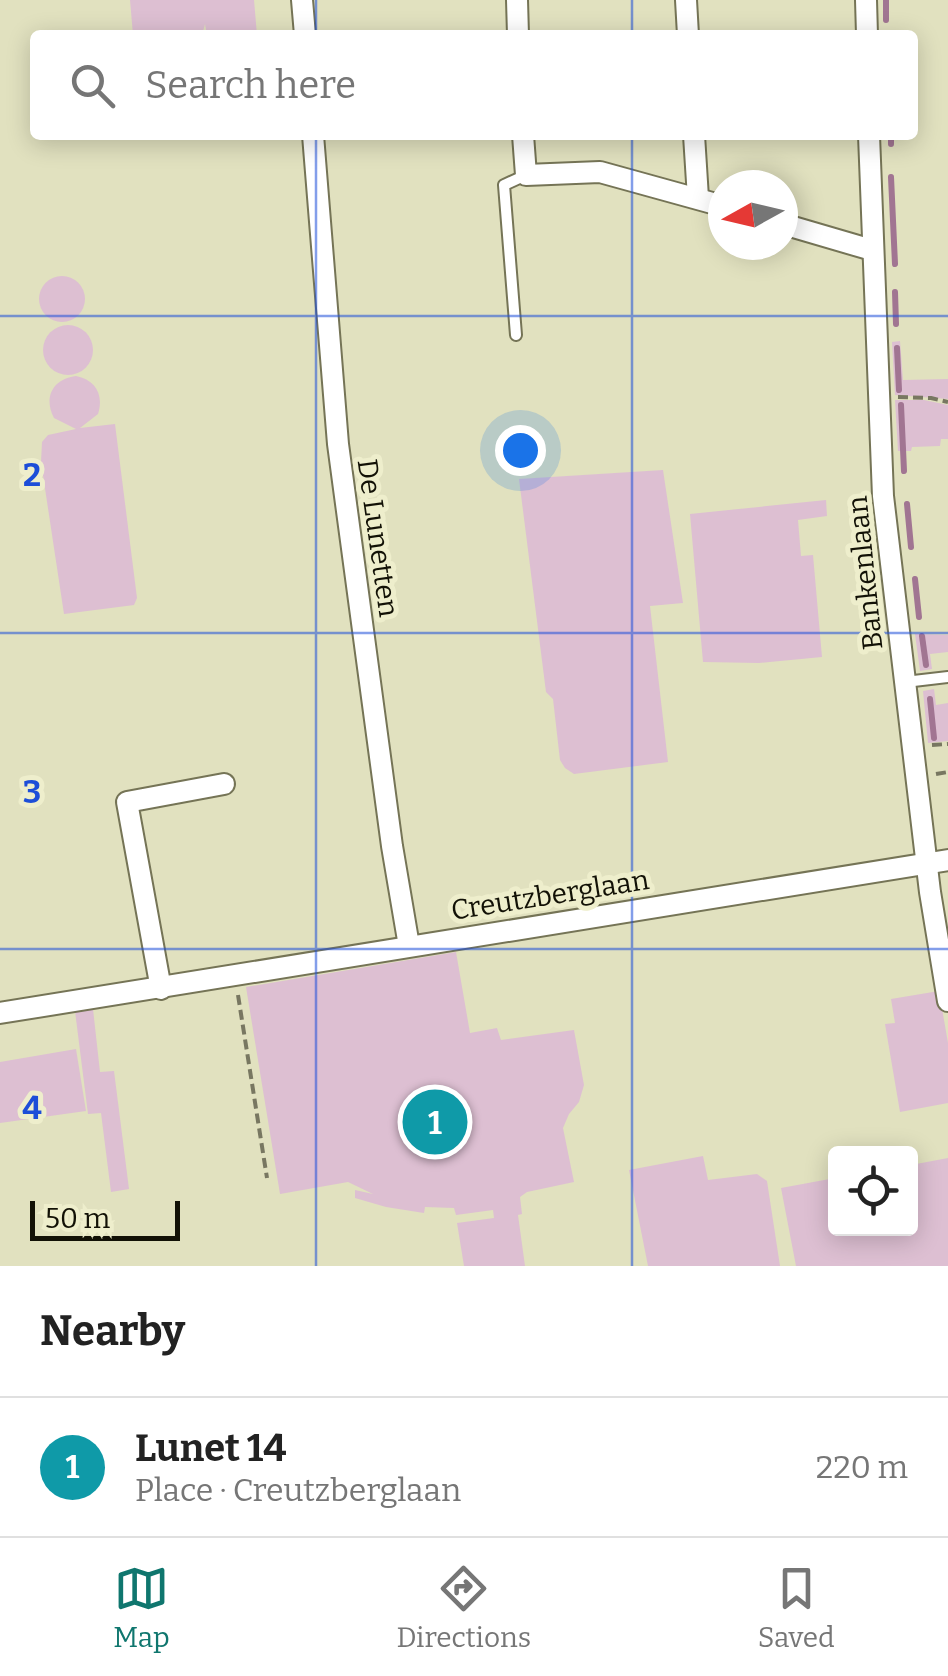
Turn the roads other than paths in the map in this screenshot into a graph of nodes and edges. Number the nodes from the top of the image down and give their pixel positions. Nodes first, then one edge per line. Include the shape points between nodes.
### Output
1 (302, 0) edge
2 (517, 0) edge
3 (686, 0) edge
4 (866, 0) edge
5 (305, 30) edge
6 (518, 30) edge
7 (688, 30) edge
8 (866, 30) edge
9 (313, 140) edge
10 (523, 140) edge
11 (694, 140) edge
12 (869, 140) edge
13 (526, 176) junction
14 (698, 198) junction
15 (708, 201) edge
16 (798, 228) edge
17 (872, 250) junction
18 (516, 334) dead end
19 (948, 677) edge
20 (905, 682) junction
21 (224, 784) dead end
22 (937, 861) edge
23 (409, 946) junction
24 (162, 989) junction
25 (948, 1001) edge
26 (0, 1013) edge

1 - 5 street
2 - 6 street
3 - 7 street
4 - 8 street
9 - 23 street, De Lunetten via 338,444
10 - 13 street
11 - 14 street
12 - 17 street, Bankenlaan
13 - 14 street via 600,172
13 - 18 lane via 504,185
14 - 15 street
16 - 17 street
17 - 20 street, Bankenlaan via 884,496
19 - 20 lane
20 - 22 street, Bankenlaan
21 - 24 street via 127,802
22 - 23 street, Creutzberglaan
22 - 25 street, Bankenlaan
23 - 24 street, Creutzberglaan
24 - 26 street, Creutzberglaan

